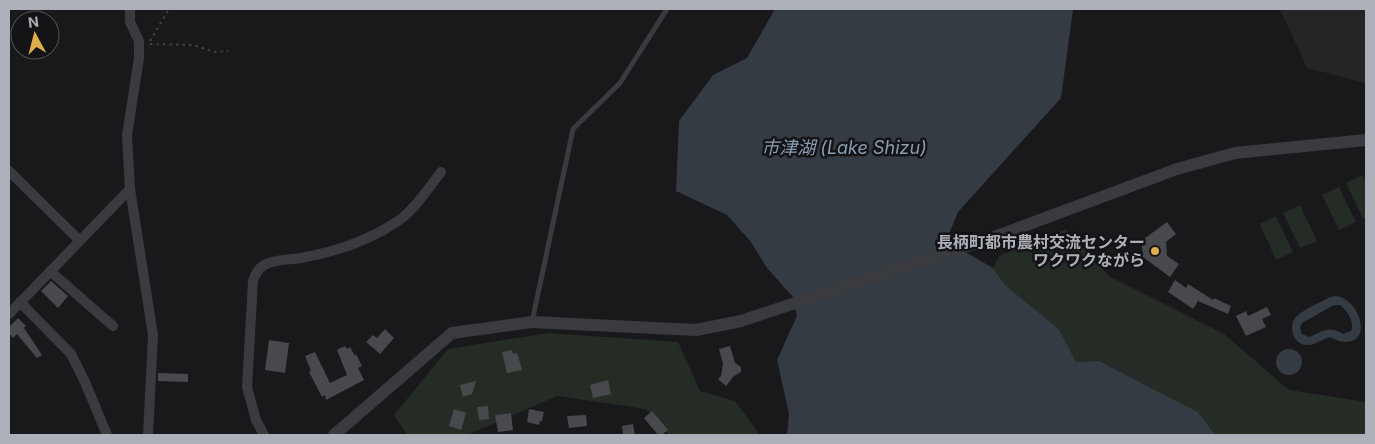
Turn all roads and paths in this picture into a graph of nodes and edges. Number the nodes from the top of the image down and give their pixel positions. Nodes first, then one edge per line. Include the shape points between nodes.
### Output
1 (130, 9) edge
2 (169, 9) edge
3 (667, 9) edge
4 (228, 51) dead end
5 (1366, 140) edge
6 (9, 171) edge
7 (441, 172) dead end
8 (130, 189) junction
9 (80, 240) junction
10 (50, 271) junction
11 (20, 302) junction
12 (9, 314) edge
13 (532, 322) junction
14 (113, 326) dead end
15 (107, 435) edge
16 (148, 435) edge
17 (264, 435) edge
18 (334, 435) edge

1 - 8 street via 130,22 139,41 140,58 127,135
2 - 4 path via 148,44 182,44 215,52
3 - 13 lane via 620,83 573,129
5 - 13 street via 1235,153 1177,169 994,237 741,321 696,330
6 - 9 street
7 - 17 street via 400,220 371,236 338,249 273,261 256,272 247,387 256,420
8 - 9 street
8 - 16 street via 153,335
9 - 10 street
10 - 11 street
10 - 14 street
11 - 12 street
11 - 15 street via 71,354
13 - 18 street via 452,332

